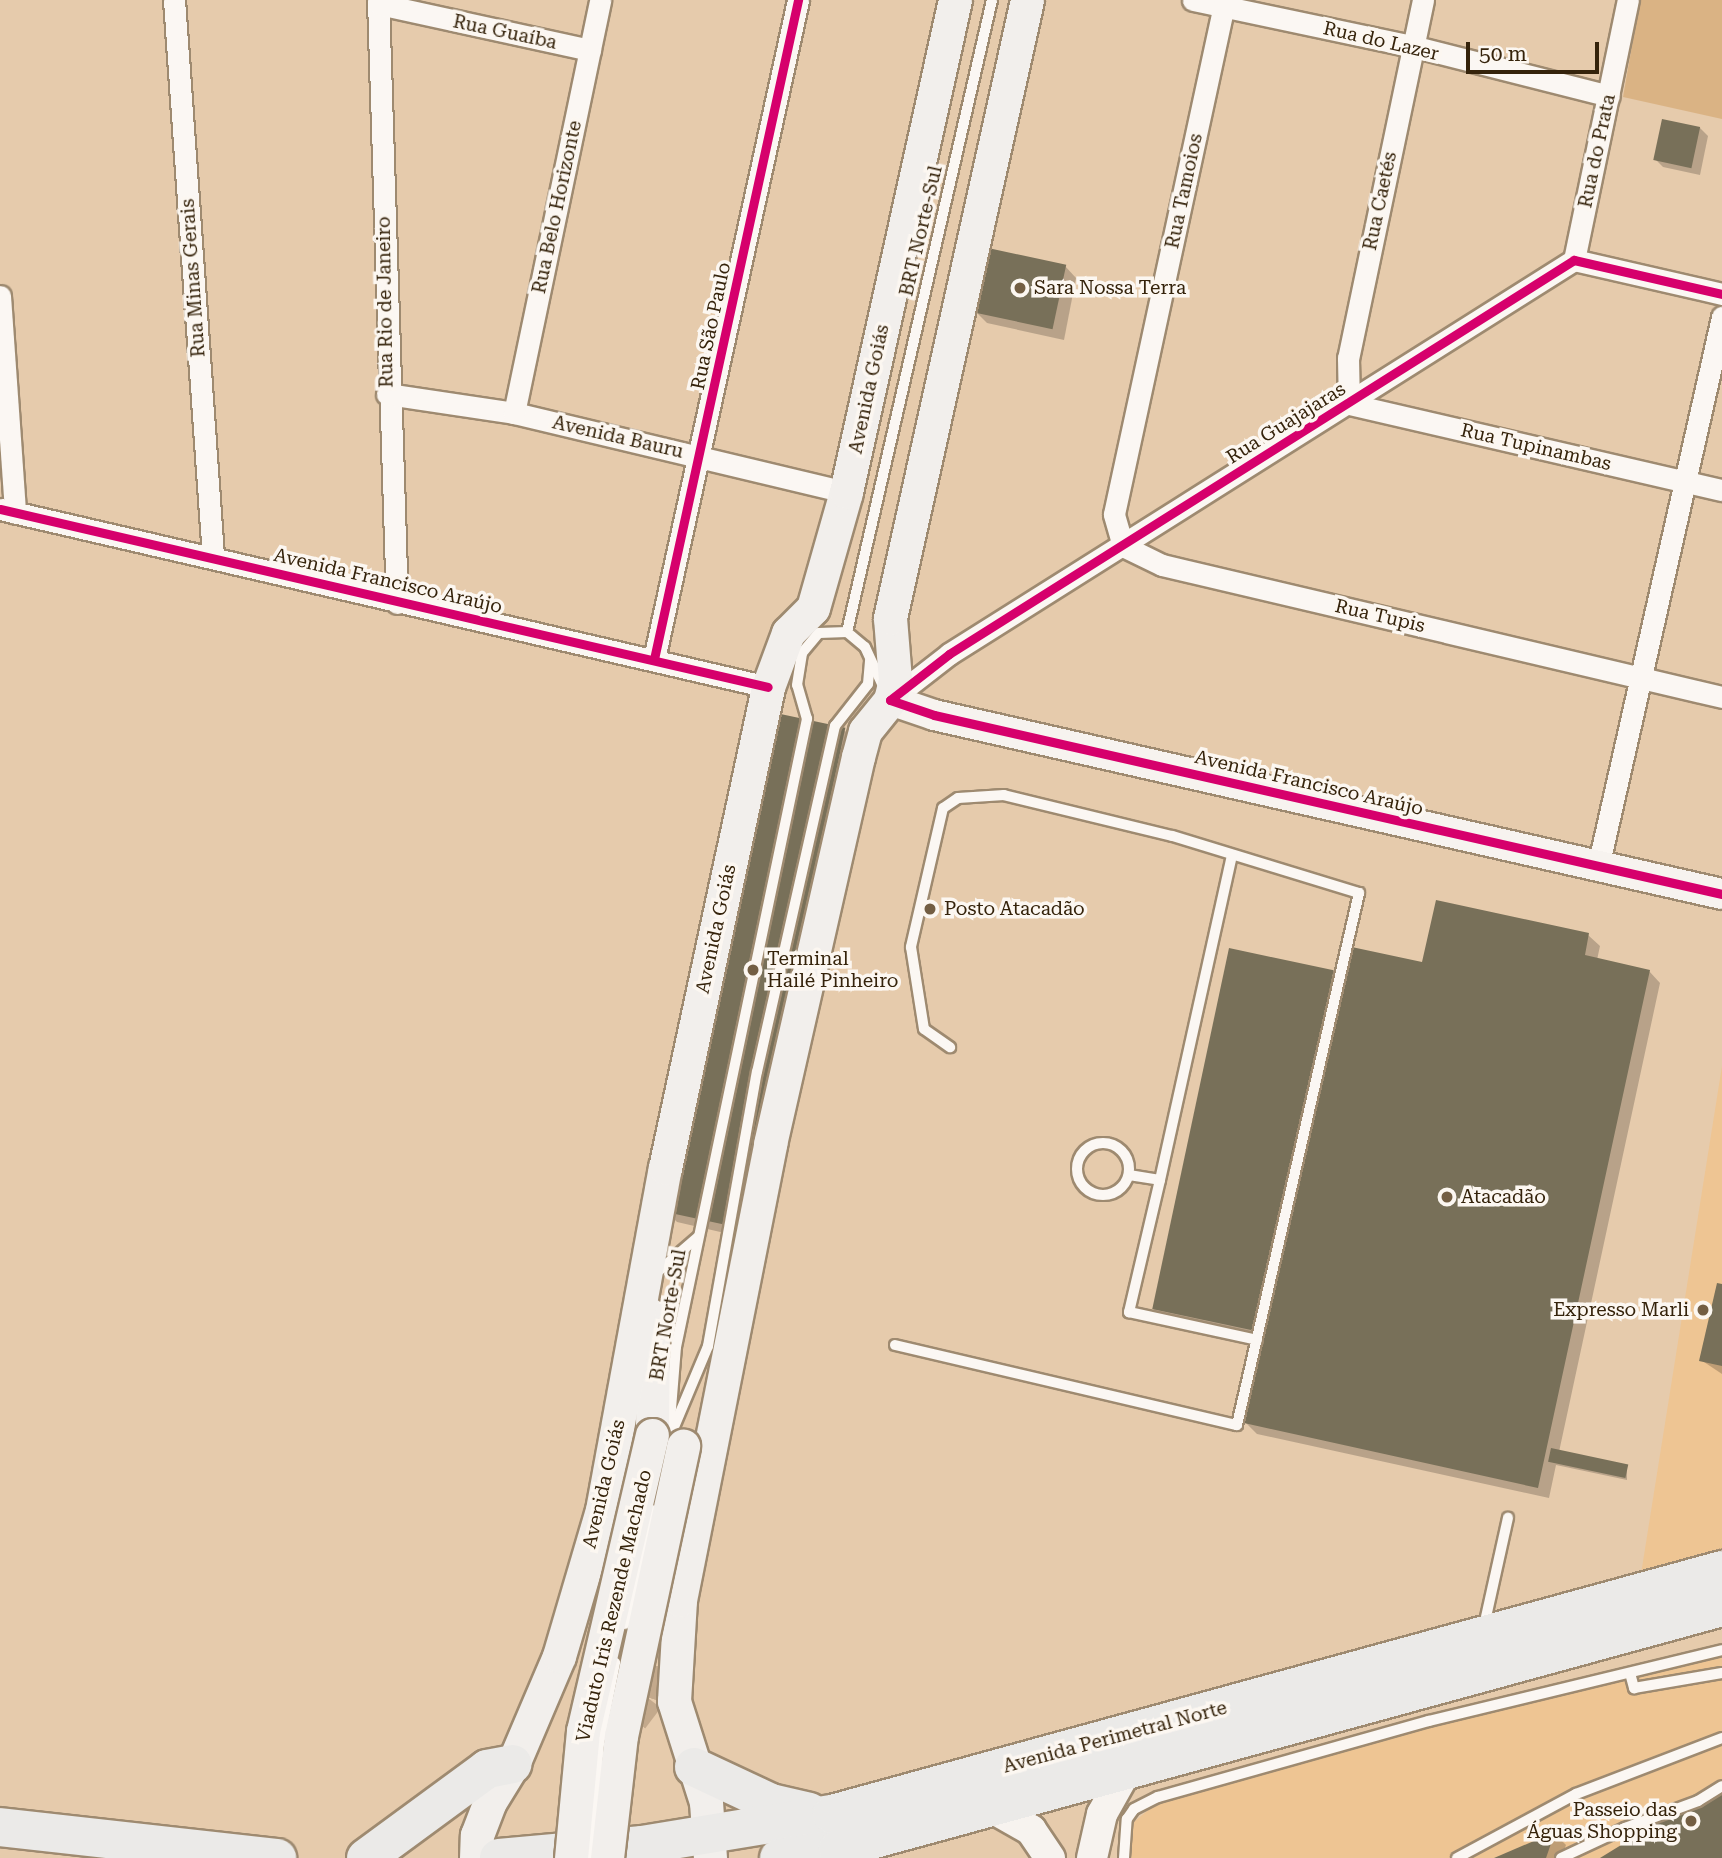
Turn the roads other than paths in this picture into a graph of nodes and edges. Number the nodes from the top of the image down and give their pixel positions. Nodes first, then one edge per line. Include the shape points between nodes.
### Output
1 (174, 0) edge
2 (600, 0) edge
3 (798, 0) edge
4 (956, 0) edge
5 (992, 0) edge
6 (1027, 0) edge
7 (1193, 0) edge
8 (1423, 0) edge
9 (1628, 0) edge
10 (378, 2) edge
11 (1225, 3) edge
12 (1412, 46) junction
13 (590, 50) junction
14 (1609, 96) junction
15 (1574, 260) junction
16 (1722, 294) edge
17 (0, 296) edge
18 (1722, 317) edge
19 (387, 394) junction
20 (1349, 404) junction
21 (514, 414) junction
22 (701, 455) junction
23 (1684, 481) junction
24 (1722, 490) edge
25 (846, 492) junction
26 (7, 511) edge
27 (1123, 546) junction
28 (213, 556) junction
29 (397, 603) junction
30 (847, 632) junction
31 (813, 637) junction
32 (654, 660) junction
33 (870, 660) junction
34 (771, 676) junction
35 (1640, 678) junction
36 (1722, 697) edge
37 (890, 700) junction
38 (1232, 855) junction
39 (1598, 867) junction
40 (1722, 894) edge
41 (950, 1047) dead end
42 (1129, 1175) junction
43 (1160, 1180) junction
44 (698, 1237) junction
45 (643, 1288) junction
46 (738, 1304) junction
47 (1257, 1340) junction
48 (895, 1345) dead end
49 (667, 1447) junction
50 (655, 1499) dead end
51 (1508, 1518) dead end
52 (1722, 1570) edge
53 (1722, 1607) edge
54 (623, 1631) dead end
55 (1481, 1635) junction
56 (620, 1644) dead end
57 (1722, 1650) edge
58 (1630, 1673) junction
59 (1722, 1673) edge
60 (1722, 1738) edge
61 (513, 1764) junction
62 (694, 1767) junction
63 (1126, 1771) junction
64 (1722, 1786) edge
65 (992, 1808) junction
66 (832, 1814) junction
67 (0, 1827) edge
68 (710, 1846) edge
69 (277, 1858) edge
70 (366, 1858) edge
71 (476, 1858) edge
72 (499, 1858) edge
73 (570, 1858) edge
74 (590, 1858) edge
75 (607, 1858) edge
76 (779, 1858) edge
77 (1050, 1858) edge
78 (1092, 1858) edge
79 (1124, 1858) edge
80 (1457, 1858) edge
81 (1561, 1858) edge

1 - 28 street, Rua Minas Gerais
2 - 13 street, Rua Belo Horizonte
3 - 22 street, Rua São Paulo
4 - 25 main road, Avenida Goiás
5 - 30 lane, BRT Norte-Sul
6 - 37 main road via 890,618 895,680
7 - 11 street, Rua do Lazer
8 - 12 street, Rua Caetés
9 - 14 street, Rua do Prata
10 - 13 street, Rua Guaíba
10 - 19 street, Rua Rio de Janeiro
11 - 12 street, Rua do Lazer
11 - 27 street, Rua Tamoios via 1114,514
12 - 14 street, Rua do Lazer
12 - 20 street, Rua Caetés via 1348,358
13 - 21 street, Rua Belo Horizonte
14 - 15 street, Rua do Prata
15 - 16 street
15 - 20 street, Rua Guajajaras
17 - 26 street
18 - 23 street
19 - 21 street, Avenida Bauru
19 - 29 street, Rua Rio de Janeiro
20 - 23 street, Rua Tupinambas
20 - 27 street, Rua Guajajaras
21 - 22 street, Avenida Bauru
22 - 25 street, Avenida Bauru
22 - 32 street, Rua São Paulo
23 - 24 street, Rua Tupinambas
23 - 35 street
25 - 34 main road, Avenida Goiás via 813,608 788,633
26 - 28 street, Avenida Francisco Araújo
27 - 35 street, Rua Tupis via 1163,565
27 - 37 street, Rua Guajajaras via 949,654
28 - 29 street, Avenida Francisco Araújo
29 - 32 street, Avenida Francisco Araújo
30 - 31 lane via 828,630
30 - 33 lane via 857,638
31 - 34 lane
31 - 44 lane, BRT Norte-Sul via 803,653 797,685 807,719
32 - 34 street, Avenida Francisco Araújo
33 - 37 lane
33 - 49 lane, BRT Norte-Sul via 868,684 835,726 757,1072 708,1346
34 - 45 main road, Avenida Goiás
35 - 36 street, Rua Tupis
35 - 39 street
37 - 39 street, Avenida Francisco Araújo via 934,715
37 - 46 main road via 864,731
38 - 41 lane via 1004,795 958,798 943,808 911,947 924,1029
38 - 43 lane
38 - 47 lane via 1359,893
39 - 40 street, Avenida Francisco Araújo
42 - 42 lane via 1125,1155 1108,1144 1089,1148 1078,1164 1082,1184 1098,1195 1118,1191
42 - 43 lane
43 - 47 lane via 1129,1312
44 - 45 lane
44 - 49 lane, BRT Norte-Sul via 676,1347
45 - 49 main road
45 - 61 main road, Avenida Goiás via 602,1510 559,1656
46 - 49 main road
46 - 62 main road via 680,1600 674,1701
47 - 48 lane via 1237,1425
49 - 73 main road, bridge via 583,1731
49 - 75 main road, bridge via 621,1736
50 - 54 lane, Viaduto Iris Rezende Machado, bridge
51 - 55 lane
52 - 55 highway, Avenida Perimetral Norte
53 - 63 highway, Avenida Perimetral Norte
55 - 66 highway, Avenida Perimetral Norte
56 - 74 lane, Viaduto Iris Rezende Machado, bridge via 599,1744
57 - 58 lane
58 - 59 lane via 1634,1688
58 - 79 lane via 1429,1721 1158,1797 1134,1809 1127,1819
60 - 80 lane via 1576,1794
61 - 70 highway via 487,1769
61 - 71 main road, Avenida Goiás via 489,1803 477,1835
62 - 66 highway via 771,1803
62 - 68 main road via 706,1802
63 - 65 highway, Avenida Perimetral Norte
63 - 78 street via 1102,1814
64 - 81 lane via 1698,1801
65 - 76 highway, Avenida Perimetral Norte via 838,1849
65 - 77 street via 1031,1830
66 - 68 highway, Avenida Perimetral Norte
67 - 69 highway
68 - 72 highway, Avenida Perimetral Norte

